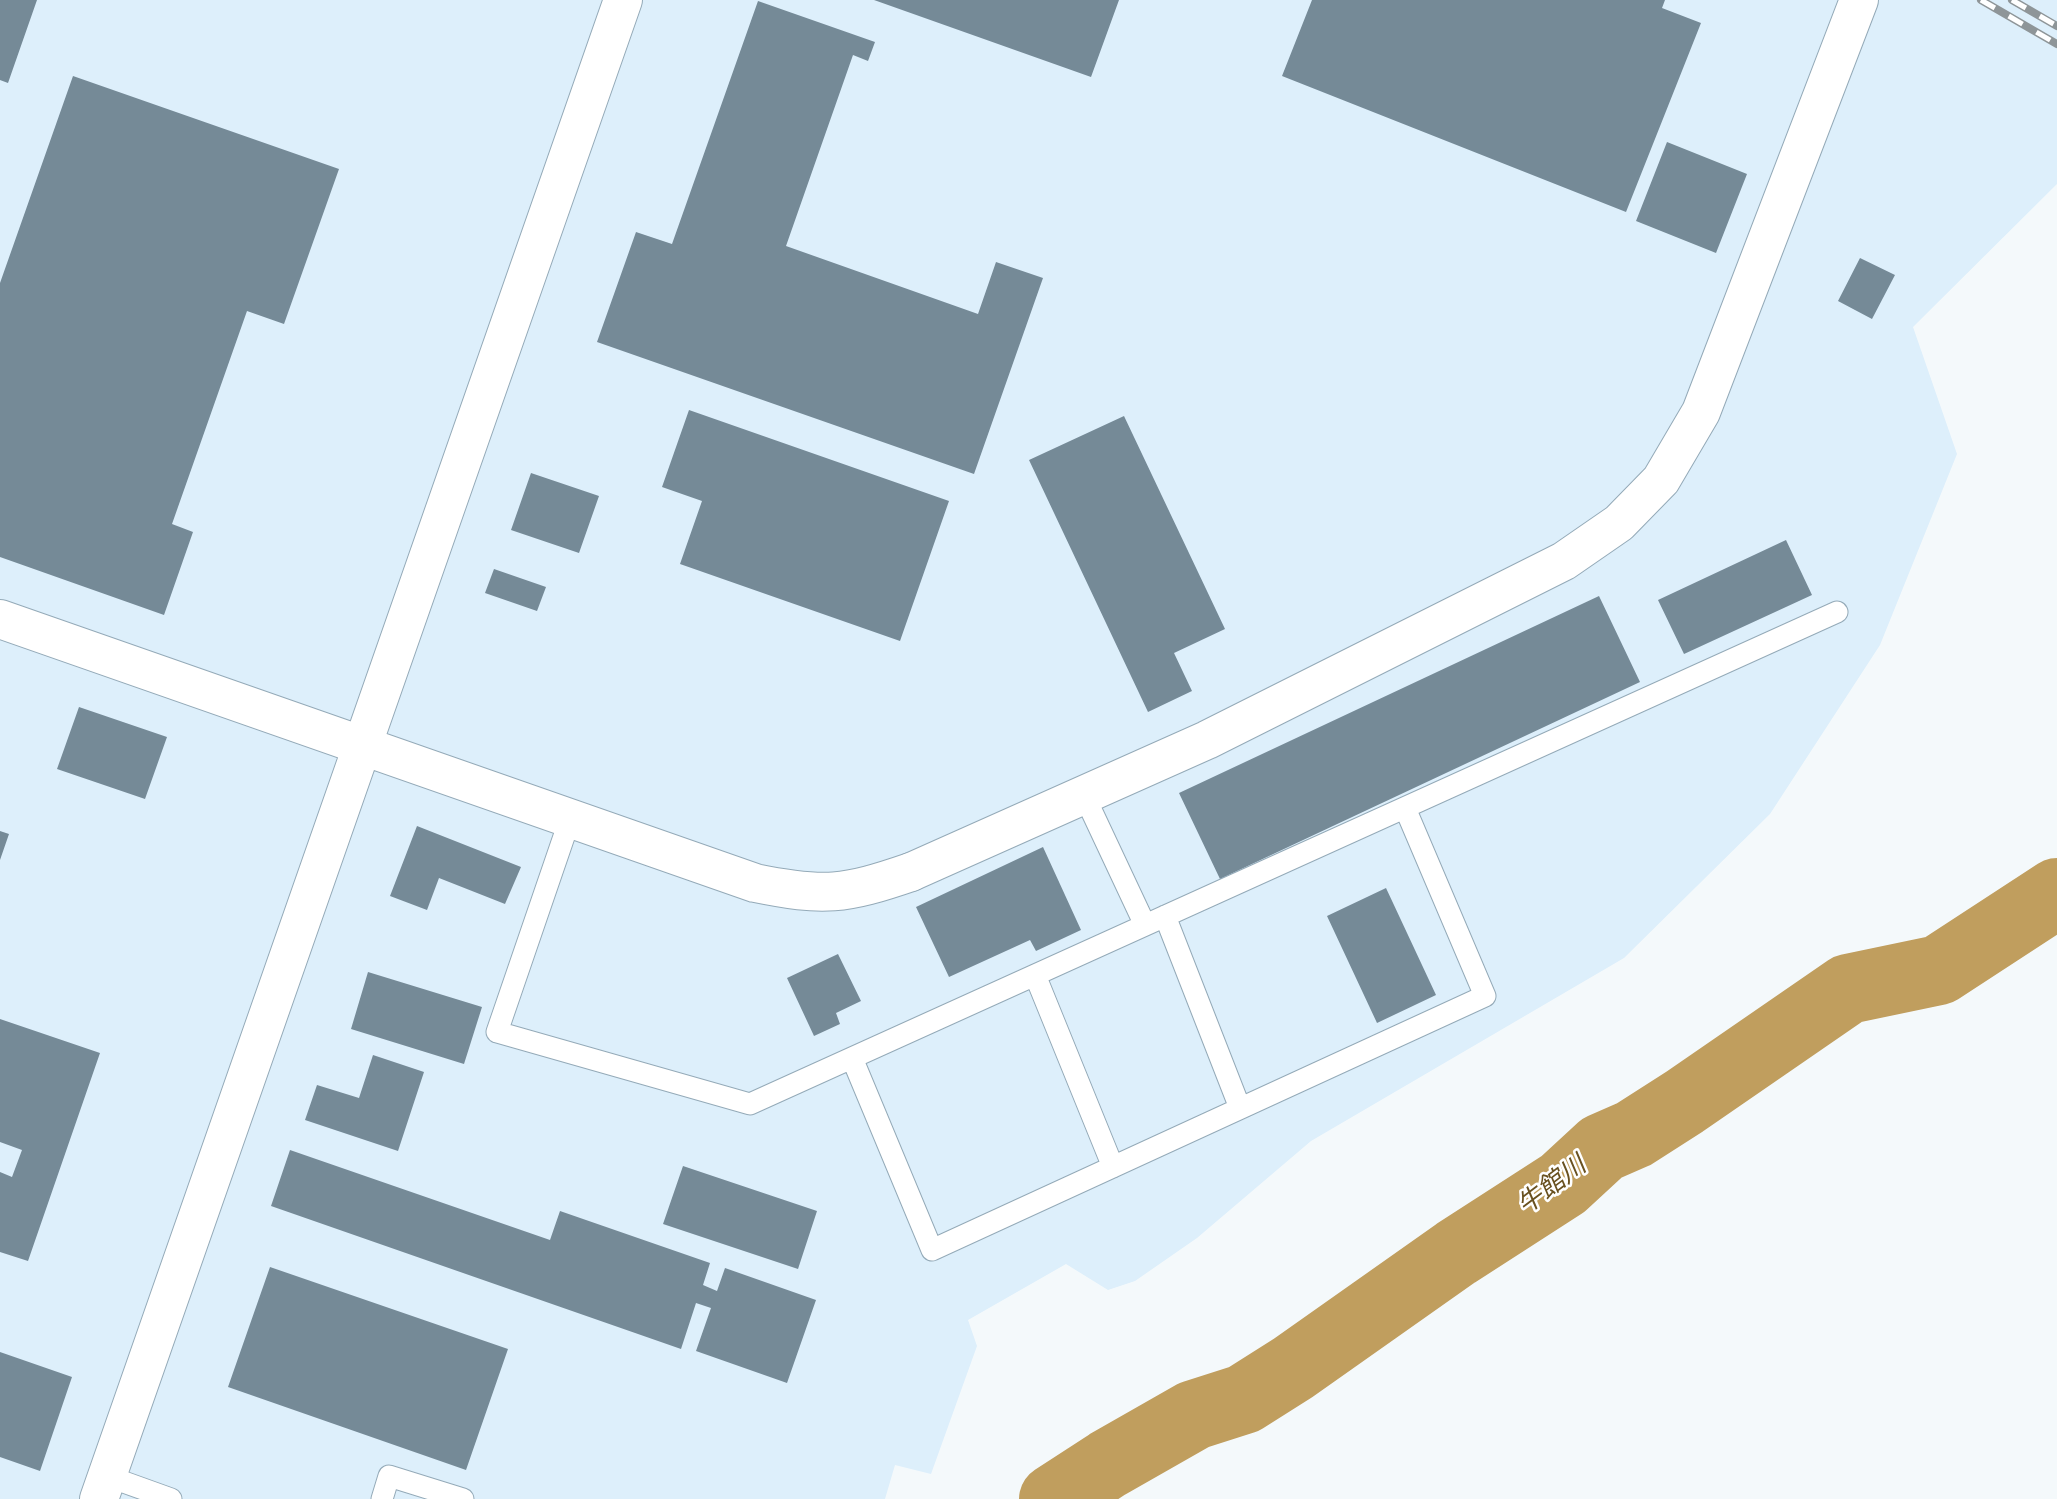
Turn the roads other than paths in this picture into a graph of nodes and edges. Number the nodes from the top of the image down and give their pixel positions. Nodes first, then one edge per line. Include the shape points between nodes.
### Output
1 (623, 0) edge
2 (1859, 0) edge
3 (1837, 612) dead end
4 (0, 620) edge
5 (364, 747) junction
6 (1084, 795) junction
7 (1405, 808) junction
8 (570, 819) junction
9 (1165, 916) junction
10 (1145, 925) junction
11 (1035, 975) junction
12 (852, 1058) junction
13 (1240, 1108) junction
14 (1112, 1167) junction
15 (103, 1488) edge
16 (172, 1499) edge
17 (382, 1499) edge
18 (463, 1499) edge

1 - 5 street
2 - 6 street via 1701,412 1661,480 1619,523 1564,561 1207,740
3 - 7 lane
4 - 5 street
5 - 8 street
5 - 15 street
6 - 8 street via 911,872 859,890 828,894 737,877
6 - 10 lane
7 - 9 lane
7 - 13 lane via 1485,996
8 - 12 lane via 497,1032 750,1104
9 - 10 lane
9 - 13 lane
10 - 11 lane
11 - 12 lane
11 - 14 lane
12 - 14 lane via 932,1250
13 - 14 lane
15 - 16 lane
17 - 18 lane via 389,1476

